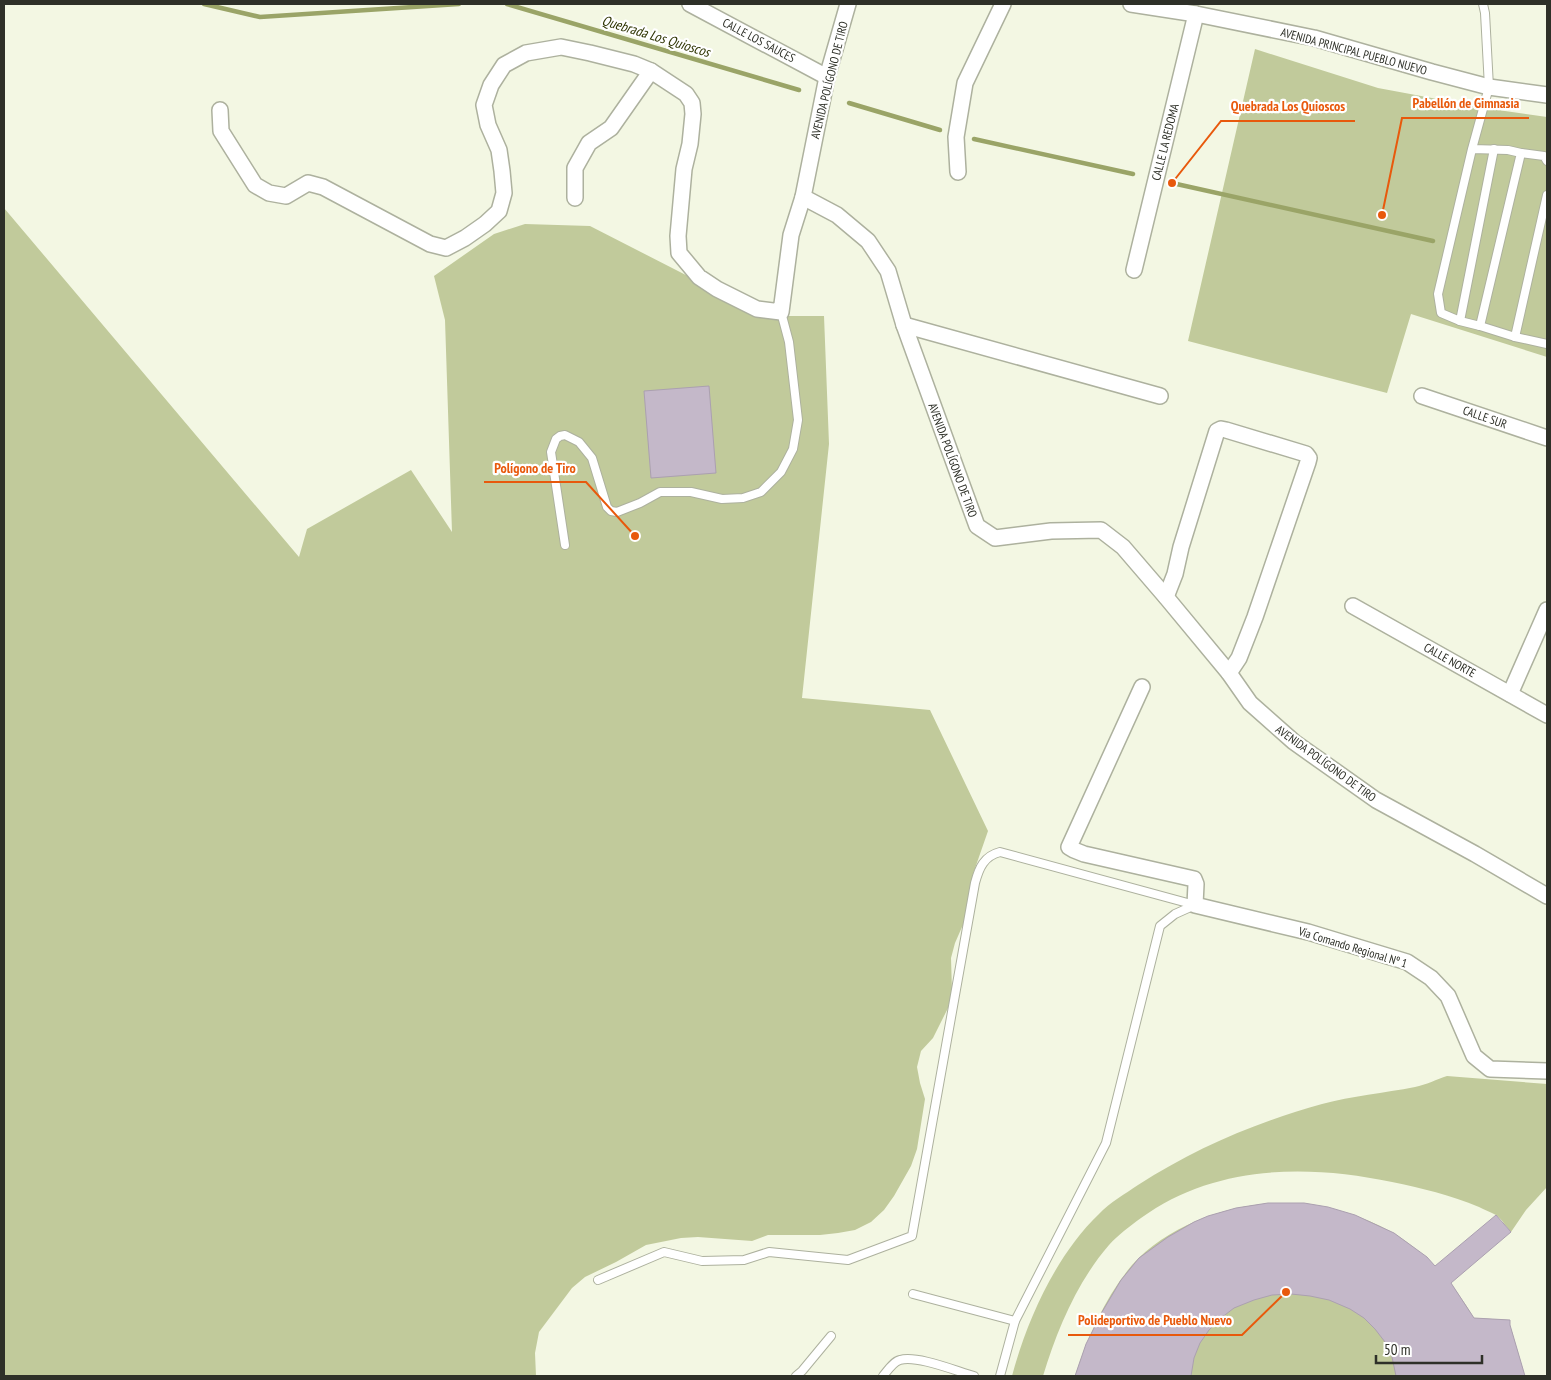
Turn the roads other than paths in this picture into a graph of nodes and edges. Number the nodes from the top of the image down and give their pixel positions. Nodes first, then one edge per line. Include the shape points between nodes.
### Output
1 (690, 4) edge
2 (848, 4) edge
3 (1002, 4) edge
4 (1131, 4) edge
5 (1483, 4) edge
6 (1171, 7) edge
7 (1196, 14) junction
8 (651, 71) junction
9 (827, 78) junction
10 (1489, 87) junction
11 (1547, 96) edge
12 (220, 110) dead end
13 (1472, 149) junction
14 (1494, 149) junction
15 (1522, 153) junction
16 (1547, 161) edge
17 (958, 172) dead end
18 (1547, 195) edge
19 (803, 197) junction
20 (575, 198) dead end
21 (1134, 270) dead end
22 (781, 312) junction
23 (1460, 321) junction
24 (904, 325) junction
25 (1480, 326) junction
26 (1515, 337) junction
27 (1547, 344) edge
28 (1160, 396) dead end
29 (1422, 396) dead end
30 (1547, 438) edge
31 (565, 545) dead end
32 (1166, 597) junction
33 (1353, 606) dead end
34 (1547, 610) edge
35 (1229, 673) junction
36 (1142, 687) dead end
37 (1510, 694) junction
38 (1547, 715) edge
39 (1547, 896) edge
40 (1195, 905) junction
41 (1547, 1070) edge
42 (598, 1280) dead end
43 (913, 1294) dead end
44 (1015, 1321) junction
45 (831, 1336) dead end
46 (796, 1376) edge
47 (883, 1376) edge
48 (974, 1376) edge
49 (1000, 1376) edge

1 - 9 street, CALLE LOS SAUCES
2 - 9 street, AVENIDA POLÍGONO DE TIRO
3 - 17 street via 965,83 956,137
4 - 6 street, AVENIDA PRINCIPAL PUEBLO NUEVO
5 - 10 lane
6 - 7 street, AVENIDA PRINCIPAL PUEBLO NUEVO
7 - 10 street, AVENIDA PRINCIPAL PUEBLO NUEVO via 1314,38
7 - 21 street, CALLE LA REDOMA
8 - 12 street via 561,47 526,53 504,65 491,85 484,105 488,125 499,150 502,171 504,193 499,211 465,238 446,248 430,244 323,187 308,183 286,196 255,186 221,131
8 - 20 street via 611,128 589,143 575,168
8 - 22 street via 686,94 692,103 679,253 699,277 717,289 757,309
9 - 19 street, AVENIDA POLÍGONO DE TIRO
10 - 11 street, AVENIDA PRINCIPAL PUEBLO NUEVO
10 - 13 lane
13 - 14 lane
13 - 23 lane via 1438,294 1441,313
14 - 15 lane
14 - 23 lane
15 - 16 lane via 1544,156
15 - 25 lane
18 - 26 lane
19 - 22 street via 791,235
19 - 24 street, AVENIDA POLÍGONO DE TIRO via 837,214 868,241 888,271
22 - 31 lane via 789,342 798,420 793,449 781,472 761,492 743,498 660,492 617,512 607,507 592,458 578,442 565,435 560,436 551,452
23 - 25 lane
24 - 28 street
24 - 32 street, AVENIDA POLÍGONO DE TIRO via 977,526 995,538 1051,531 1101,530 1123,547
25 - 26 lane
26 - 27 lane
29 - 30 street, CALLE SUR
32 - 35 street, AVENIDA POLÍGONO DE TIRO
32 - 35 street via 1217,431 1226,430 1306,454 1308,462 1255,616 1239,658
33 - 37 street, CALLE NORTE
34 - 37 street
35 - 39 street, AVENIDA POLÍGONO DE TIRO via 1266,719 1376,800
36 - 40 street via 1069,846 1084,854 1194,879
37 - 38 street, CALLE NORTE
40 - 41 street, Vía Comando Regional Nº 1 via 1308,932 1407,962 1431,978 1448,996 1474,1056 1490,1069
40 - 42 lane via 1000,852 988,857 978,868 912,1236 848,1260 769,1252 744,1260 702,1261 664,1252
40 - 44 lane via 1174,914 1160,926 1106,1143
43 - 44 lane
44 - 49 lane
45 - 46 lane
47 - 48 lane via 898,1360 914,1358

